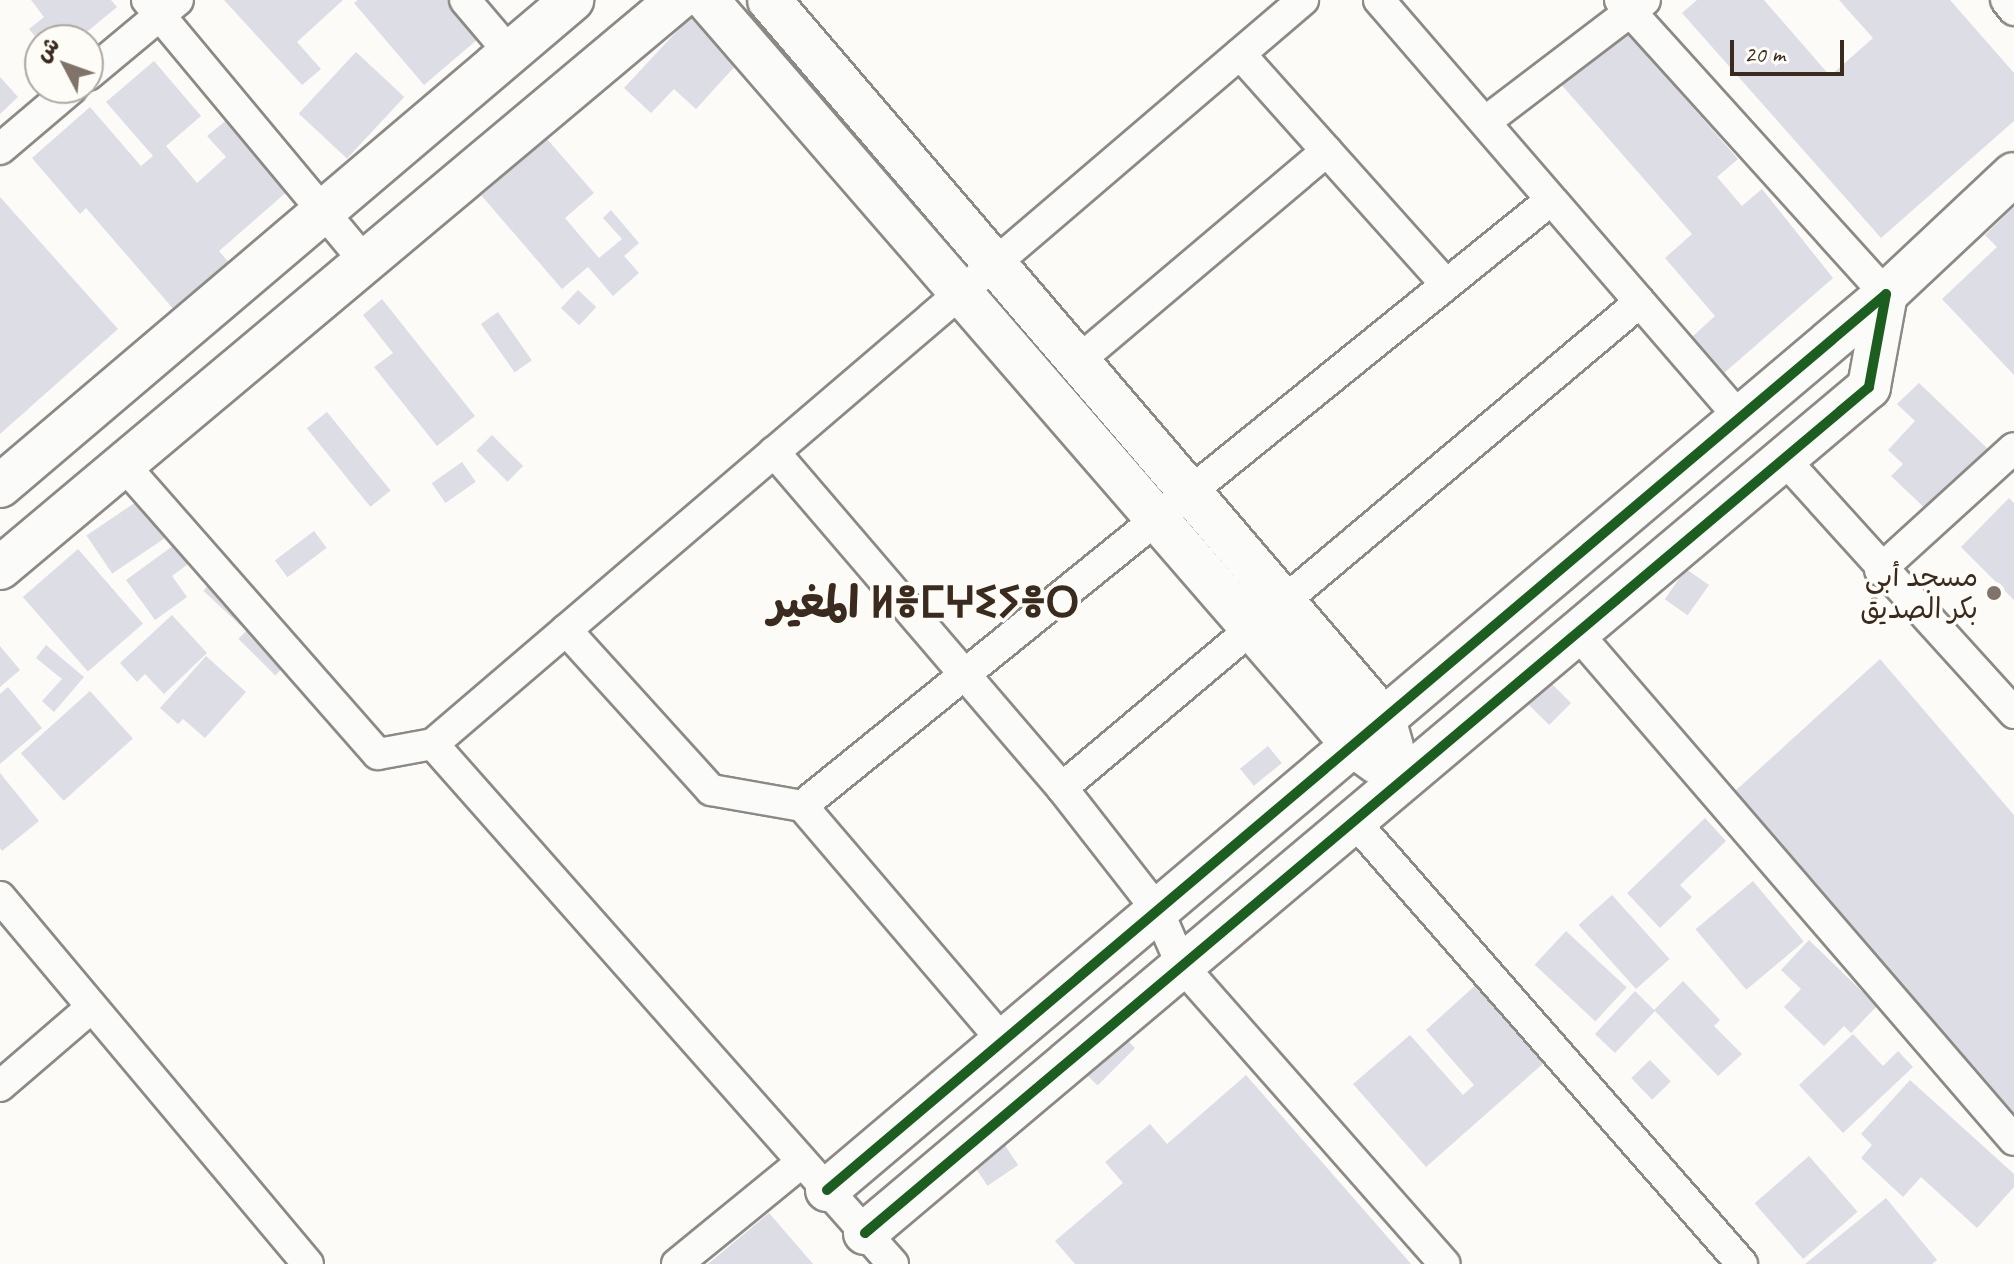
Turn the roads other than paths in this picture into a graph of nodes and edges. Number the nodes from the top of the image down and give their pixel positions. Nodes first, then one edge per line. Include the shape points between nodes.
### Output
1 (465, 0) edge
2 (572, 0) edge
3 (677, 0) edge
4 (707, 0) edge
5 (769, 0) edge
6 (1303, 0) edge
7 (1379, 0) edge
8 (2006, 0) edge
9 (1631, 3) edge
10 (161, 5) edge
11 (2014, 10) edge
12 (510, 53) junction
13 (1240, 54) junction
14 (104, 60) edge
15 (53, 104) edge
16 (1485, 122) junction
17 (0, 149) edge
18 (1327, 151) junction
19 (2014, 174) edge
20 (1551, 200) junction
21 (326, 210) junction
22 (365, 262) junction
23 (994, 265) junction
24 (1445, 283) junction
25 (1886, 294) junction
26 (958, 295) junction
27 (1640, 302) junction
28 (1077, 362) junction
29 (1740, 418) junction
30 (2014, 448) edge
31 (774, 452) junction
32 (1784, 459) junction
33 (123, 464) junction
34 (0, 486) edge
35 (1187, 490) junction
36 (1153, 518) junction
37 (0, 568) edge
38 (1880, 570) junction
39 (1283, 602) junction
40 (1251, 629) junction
41 (566, 630) junction
42 (1577, 633) junction
43 (965, 672) junction
44 (2014, 713) edge
45 (1384, 719) junction
46 (433, 744) junction
47 (1353, 745) junction
48 (1402, 780) junction
49 (1062, 788) junction
50 (802, 806) junction
51 (1354, 821) junction
52 (0, 897) edge
53 (1158, 911) junction
54 (1182, 966) junction
55 (92, 1007) junction
56 (1003, 1041) junction
57 (0, 1086) edge
58 (2014, 1140) edge
59 (814, 1176) junction
60 (865, 1233) junction
61 (308, 1264) edge
62 (677, 1264) edge
63 (893, 1264) edge
64 (1445, 1264) edge
65 (1742, 1264) edge

1 - 12 street
2 - 12 street
3 - 22 street
4 - 26 street
5 - 23 street
6 - 13 street
7 - 16 street
8 - 11 street
9 - 16 street
9 - 25 street
10 - 14 street
10 - 21 street
12 - 21 street
13 - 18 street
13 - 23 street
15 - 17 street
16 - 20 street
18 - 24 street
18 - 28 street
19 - 25 street
20 - 24 street
20 - 27 street
21 - 22 street
21 - 34 street
22 - 33 street
23 - 26 street
23 - 28 street
24 - 35 street
25 - 29 street
25 - 32 street via 1869,387
26 - 31 street
26 - 36 street
27 - 29 street
27 - 39 street
28 - 35 street
29 - 45 street
30 - 38 street
31 - 41 street
31 - 43 street
32 - 38 street
32 - 42 street
33 - 37 street
33 - 46 street via 378,754
35 - 36 street
35 - 39 street
36 - 40 street
36 - 43 street
38 - 44 street
39 - 40 street
39 - 45 street
40 - 47 street
40 - 49 street
41 - 46 street
41 - 50 street via 711,790
42 - 48 street
42 - 58 street
43 - 49 street
43 - 50 street
45 - 47 street
45 - 48 street
46 - 59 street
47 - 48 street
47 - 53 street
48 - 51 street
49 - 53 street
50 - 56 street
51 - 54 street
51 - 65 street
52 - 55 street
53 - 54 street
53 - 56 street
54 - 60 street
54 - 64 street
55 - 57 street
55 - 61 street
56 - 59 street
59 - 60 street
59 - 62 street
60 - 63 street

